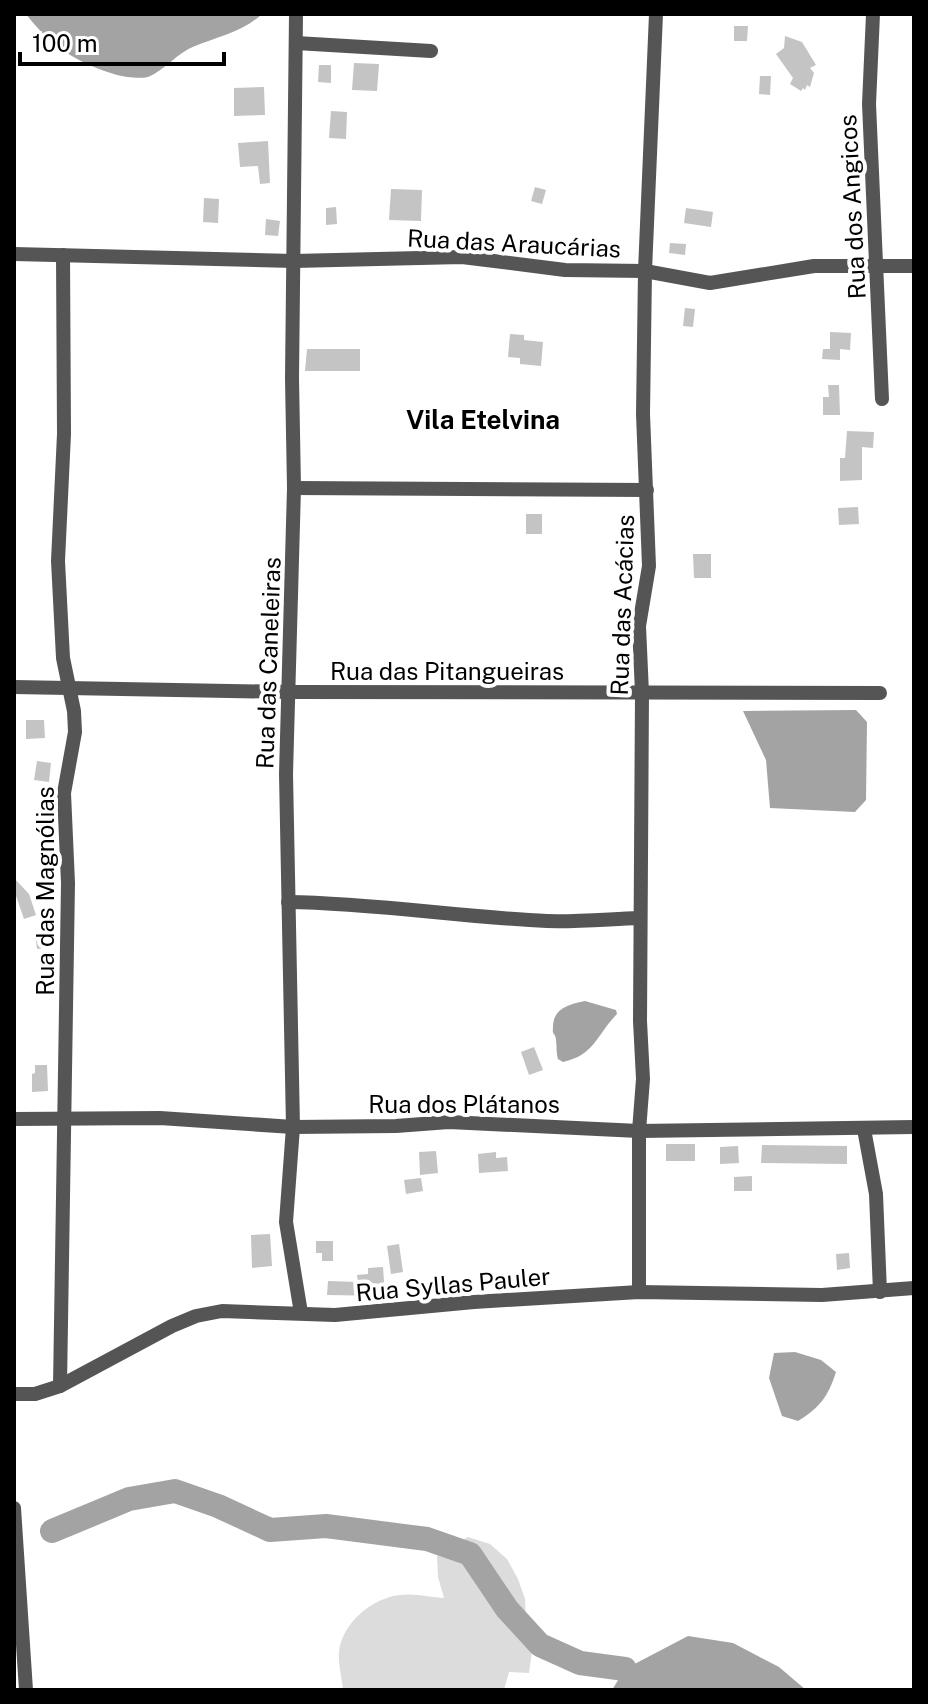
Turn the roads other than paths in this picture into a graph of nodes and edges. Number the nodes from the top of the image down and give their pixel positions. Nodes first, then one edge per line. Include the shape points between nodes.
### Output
1 (296, 14) edge
2 (656, 14) edge
3 (873, 14) edge
4 (296, 43) junction
5 (431, 51) dead end
6 (14, 254) edge
7 (63, 255) junction
8 (294, 261) junction
9 (878, 265) junction
10 (914, 266) edge
11 (645, 271) junction
12 (882, 399) dead end
13 (294, 488) junction
14 (647, 490) junction
15 (14, 687) edge
16 (69, 687) junction
17 (290, 692) junction
18 (642, 693) junction
19 (880, 693) dead end
20 (288, 902) junction
21 (639, 918) junction
22 (64, 1118) junction
23 (14, 1119) edge
24 (293, 1127) junction
25 (914, 1127) edge
26 (864, 1129) junction
27 (639, 1131) junction
28 (914, 1288) edge
29 (639, 1292) junction
30 (880, 1292) junction
31 (301, 1313) junction
32 (60, 1386) junction
33 (14, 1394) edge
34 (14, 1508) edge
35 (26, 1690) edge

1 - 4 street, Rua das Caneleiras
2 - 11 street, Rua das Acácias
3 - 9 street, Rua dos Angicos via 869,104
4 - 5 street
4 - 8 street, Rua das Caneleiras
6 - 7 street, Rua das Araucárias
7 - 8 street, Rua das Araucárias
7 - 16 street, Rua das Magnólias via 58,561
8 - 11 street, Rua das Araucárias via 462,257 565,270
8 - 13 street, Rua das Caneleiras
9 - 10 street, Rua das Araucárias
9 - 11 street, Rua das Araucárias via 814,266 710,283
9 - 12 street, Rua dos Angicos
11 - 14 street, Rua das Acácias
13 - 14 street
13 - 17 street, Rua das Caneleiras
14 - 18 street, Rua das Acácias via 649,566 639,626
15 - 16 street, Rua das Pitangueiras
16 - 17 street, Rua das Pitangueiras
16 - 22 street, Rua das Magnólias via 75,732 64,793
17 - 18 street, Rua das Pitangueiras
17 - 20 street, Rua das Caneleiras
18 - 19 street, Rua das Pitangueiras
18 - 21 street, Rua das Acácias
20 - 21 street via 550,921
20 - 24 street, Rua das Caneleiras
21 - 27 street, Rua das Acácias
22 - 23 street, Rua dos Plátanos
22 - 24 street, Rua dos Plátanos
22 - 32 street, Rua das Magnólias
24 - 27 street, Rua dos Plátanos via 449,1122
24 - 31 street, Rua das Caneleiras via 286,1222
25 - 26 street, Rua dos Plátanos
26 - 27 street, Rua dos Plátanos
26 - 30 street via 876,1194
27 - 29 street, Rua das Acácias
28 - 30 street, Rua Syllas Pauler
29 - 30 street, Rua Syllas Pauler
29 - 31 street, Rua Syllas Pauler via 370,1313
31 - 32 street, Rua Syllas Pauler via 252,1310 196,1316
32 - 33 street, Rua Syllas Pauler
34 - 35 street

